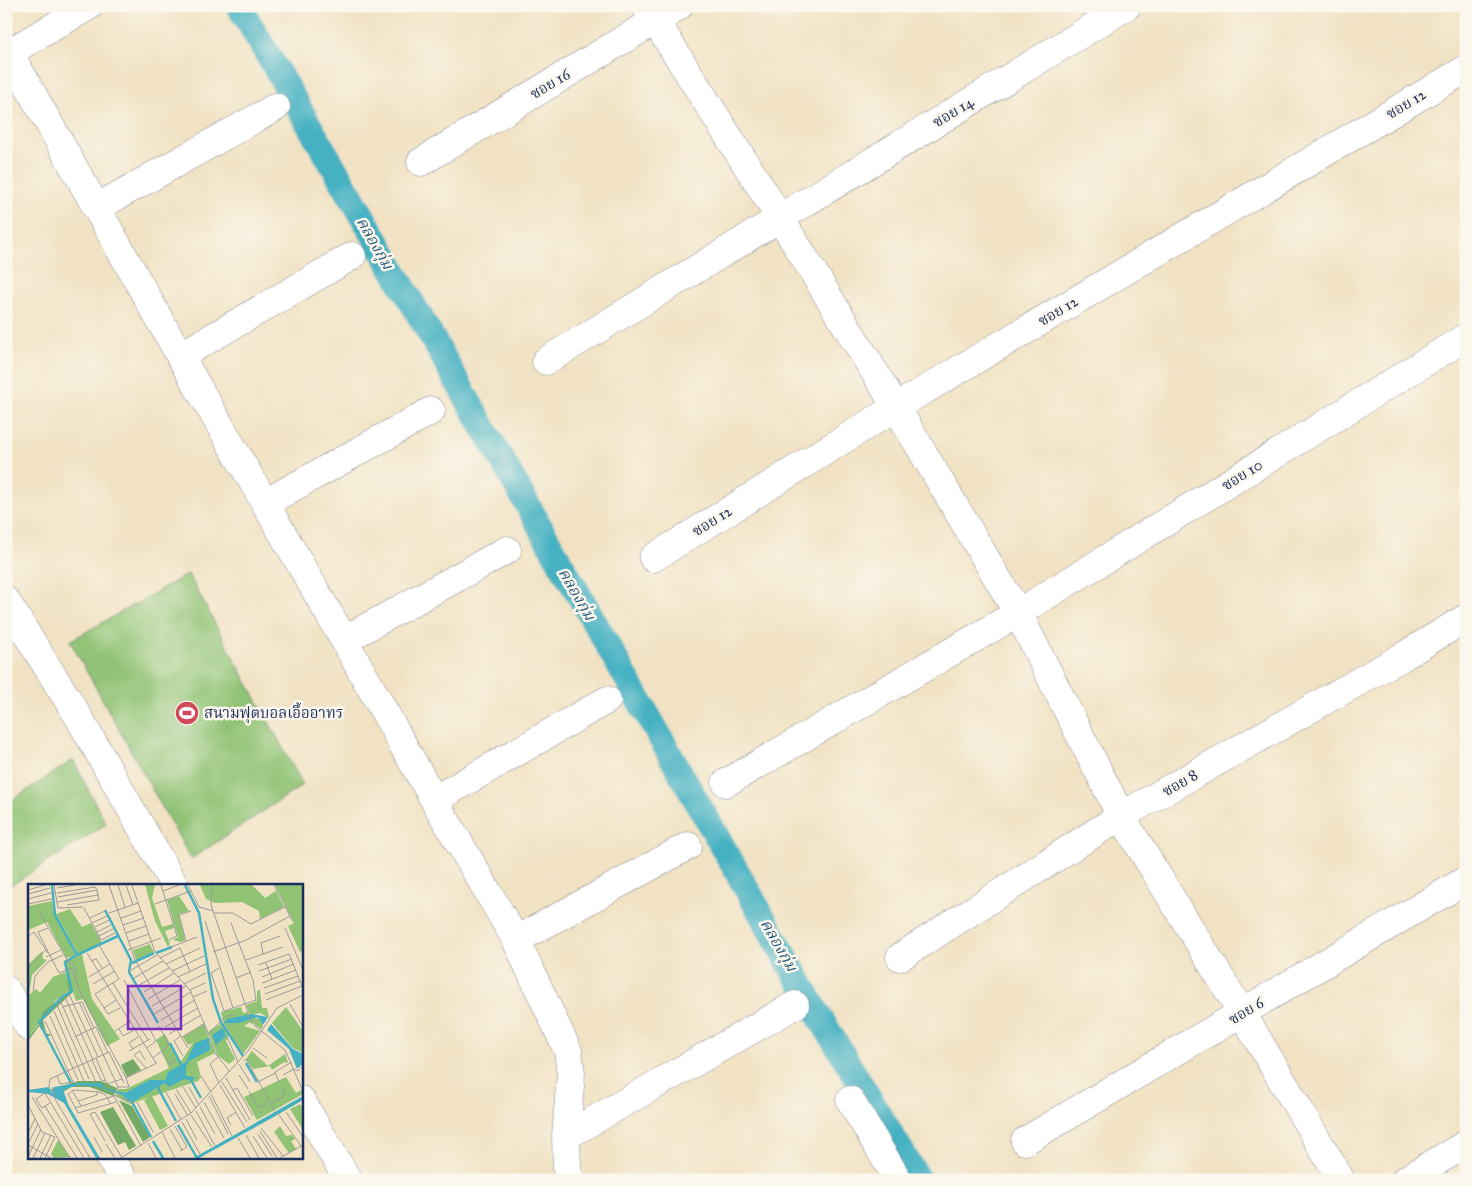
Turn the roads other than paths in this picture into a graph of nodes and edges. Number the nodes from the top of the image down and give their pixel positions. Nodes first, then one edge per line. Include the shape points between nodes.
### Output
1 (89, 6) edge
2 (679, 6) edge
3 (1127, 6) edge
4 (650, 14) edge
5 (8, 50) edge
6 (1466, 68) edge
7 (276, 107) dead end
8 (421, 162) dead end
9 (96, 208) junction
10 (780, 218) junction
11 (352, 256) dead end
12 (1466, 337) edge
13 (180, 356) junction
14 (546, 361) dead end
15 (896, 407) junction
16 (430, 411) dead end
17 (265, 503) junction
18 (507, 550) dead end
19 (653, 558) dead end
20 (6, 601) edge
21 (1018, 613) junction
22 (1466, 618) edge
23 (344, 640) junction
24 (607, 700) dead end
25 (726, 783) dead end
26 (434, 800) junction
27 (1121, 816) junction
28 (688, 846) dead end
29 (1466, 880) edge
30 (173, 884) edge
31 (516, 940) junction
32 (900, 957) dead end
33 (795, 1005) dead end
34 (1242, 1013) junction
35 (850, 1100) dead end
36 (302, 1102) edge
37 (566, 1136) junction
38 (1025, 1141) dead end
39 (1466, 1144) edge
40 (111, 1158) edge
41 (123, 1180) edge
42 (348, 1180) edge
43 (570, 1180) edge
44 (898, 1180) edge
45 (1340, 1180) edge
46 (1405, 1180) edge

1 - 5 street
2 - 4 street, ซอย 16
3 - 10 street, ซอย 14
4 - 8 street, ซอย 16
4 - 10 street
5 - 9 street
6 - 15 street, ซอย 12
7 - 9 street
9 - 13 street
10 - 14 street, ซอย 14
10 - 15 street
11 - 13 street
12 - 21 street, ซอย 10
13 - 17 street
15 - 19 street, ซอย 12
15 - 21 street
16 - 17 street
17 - 23 street
18 - 23 street
20 - 30 street via 78,716
21 - 25 street, ซอย 10
21 - 27 street
22 - 27 street, ซอย 8
23 - 26 street
24 - 26 street
26 - 31 street
27 - 32 street, ซอย 8
27 - 34 street
28 - 31 street
29 - 34 street, ซอย 6
31 - 37 street via 568,1051 571,1073
33 - 37 street
34 - 38 street, ซอย 6
34 - 45 street
35 - 44 street
36 - 42 street
37 - 43 street
39 - 46 street
40 - 41 street

